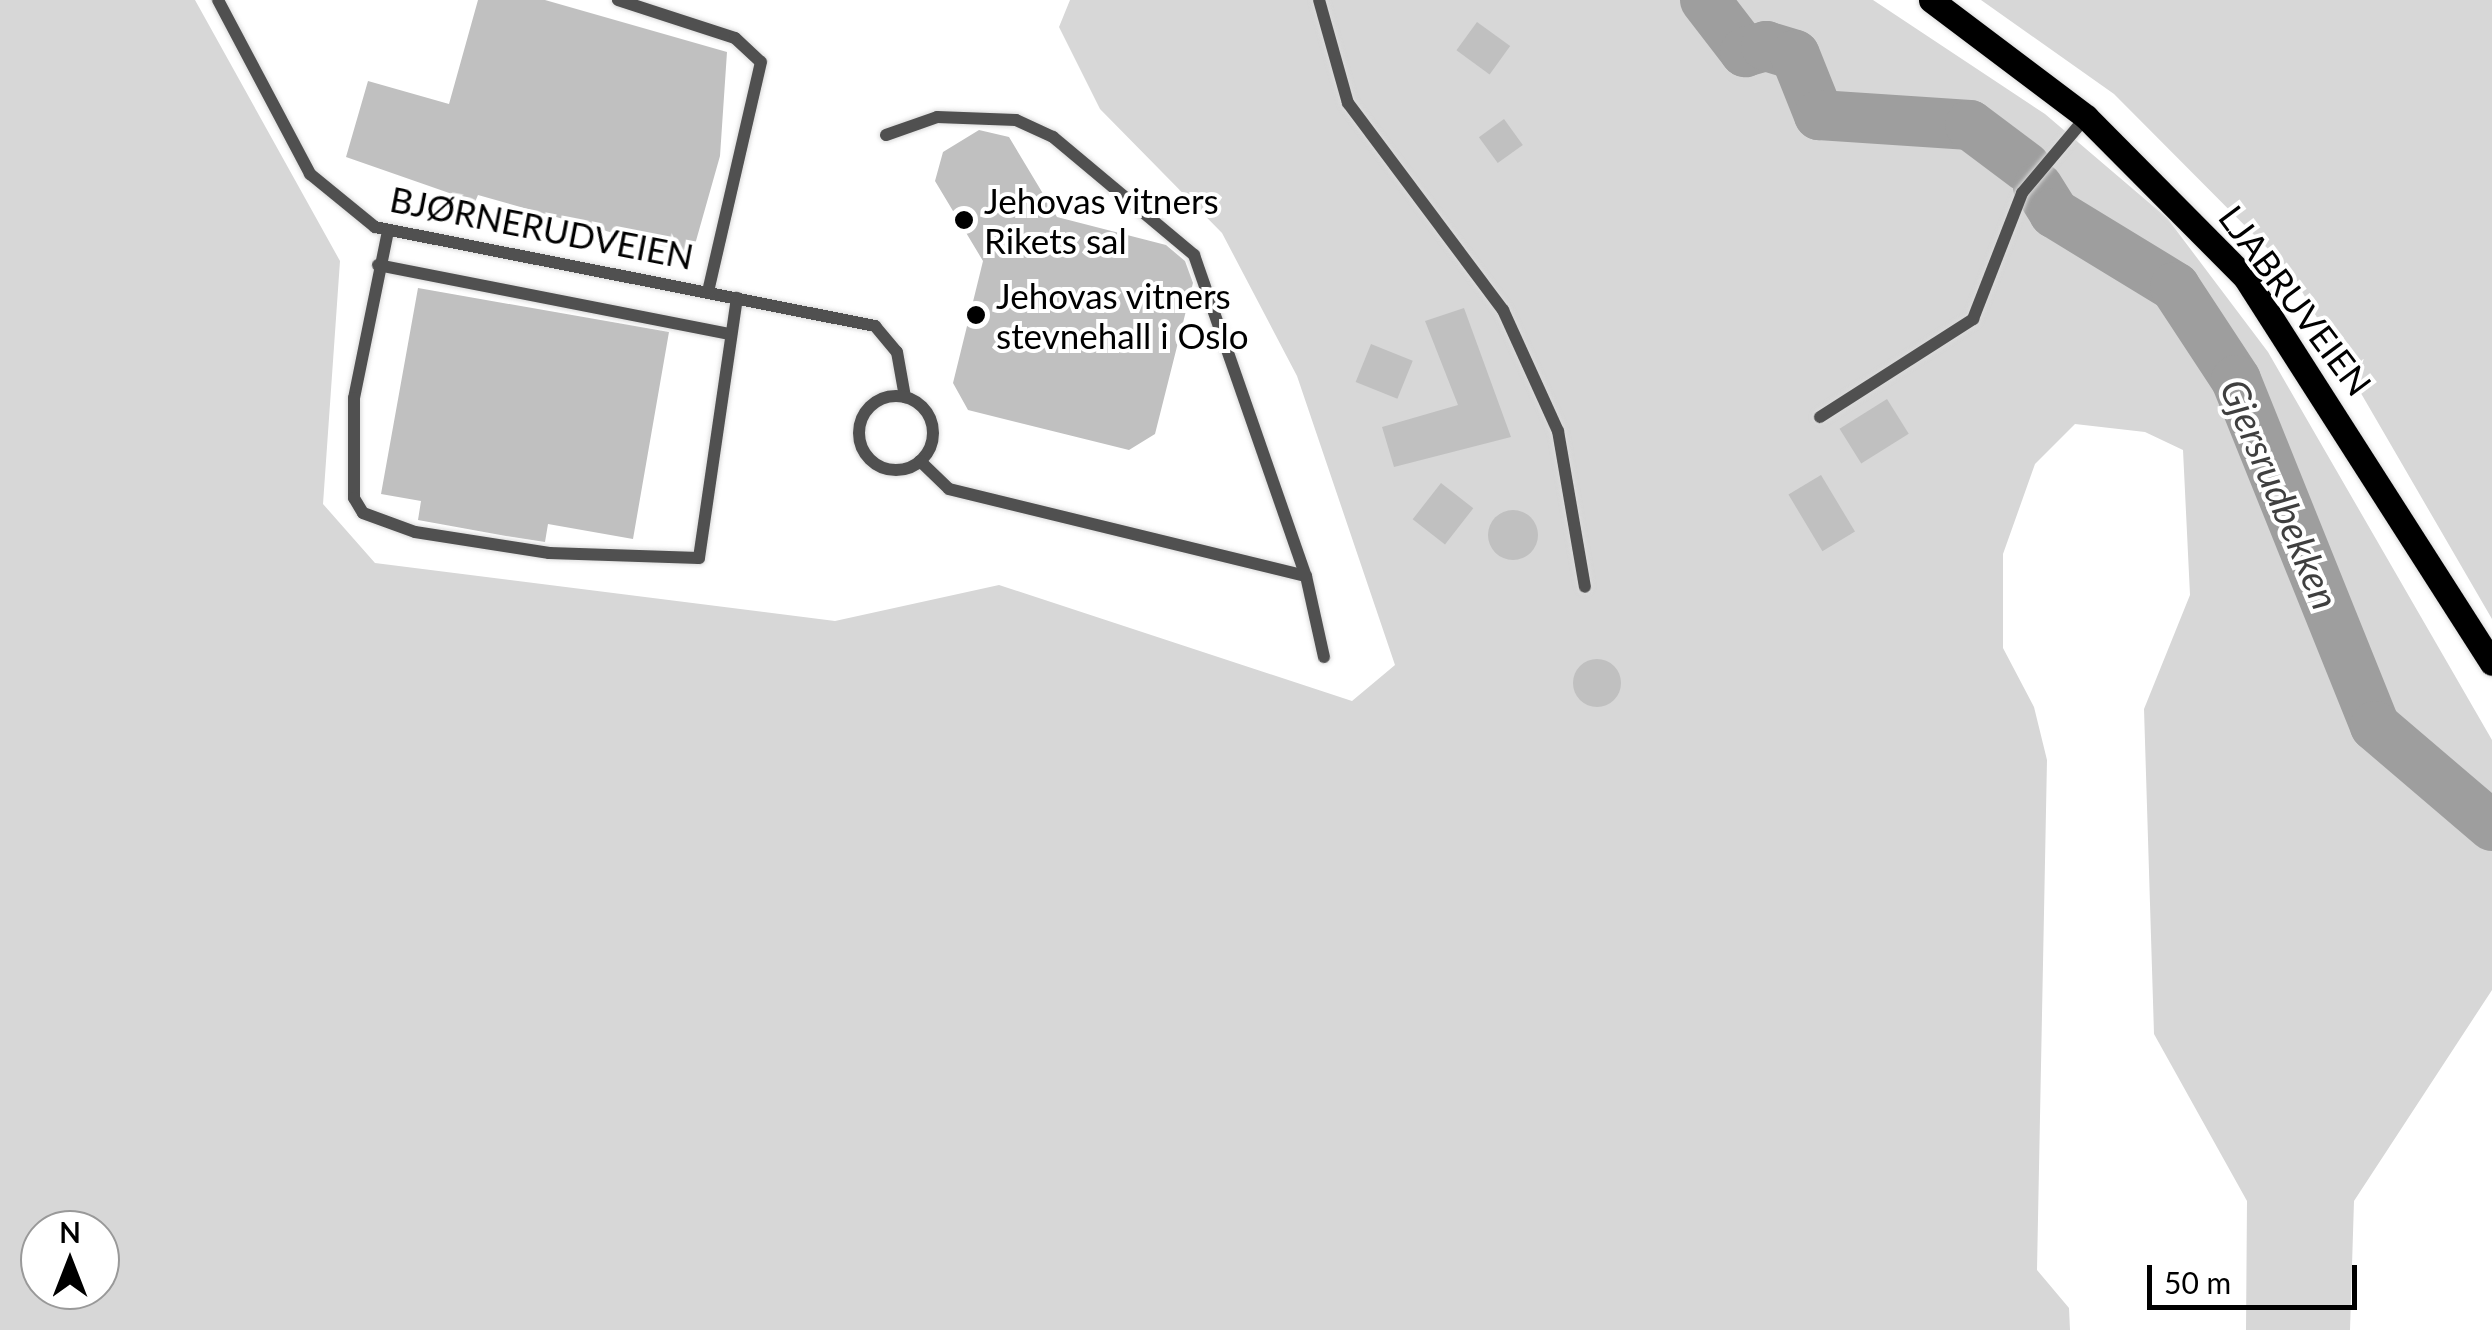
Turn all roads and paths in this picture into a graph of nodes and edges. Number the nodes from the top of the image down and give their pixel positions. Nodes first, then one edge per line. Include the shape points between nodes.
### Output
1 (218, 0) edge
2 (618, 0) edge
3 (1318, 0) edge
4 (1931, 0) edge
5 (2086, 116) junction
6 (886, 135) dead end
7 (388, 231) junction
8 (378, 265) junction
9 (708, 292) junction
10 (738, 298) junction
11 (729, 334) junction
12 (904, 397) junction
13 (1820, 417) dead end
14 (920, 461) junction
15 (1306, 576) junction
16 (1585, 587) dead end
17 (1324, 657) dead end
18 (2492, 663) edge

1 - 7 lane, BJØRNERUDVEIEN via 310,174
2 - 9 lane via 735,38 760,62
3 - 16 lane via 1348,103 1503,310 1558,431
4 - 5 main road, LJABRUVEIEN
5 - 13 lane via 2022,193 1973,319
5 - 18 main road, LJABRUVEIEN via 2192,218 2268,308
6 - 15 lane via 950,116 1016,120 1053,137 1182,242 1206,280
7 - 8 lane
7 - 9 lane, BJØRNERUDVEIEN
8 - 11 lane
8 - 11 lane via 354,398 354,498 363,514 414,532 548,553 699,558
9 - 10 lane, BJØRNERUDVEIEN
10 - 11 lane
10 - 12 lane, BJØRNERUDVEIEN via 876,326 897,352
12 - 14 lane via 933,428
12 - 14 lane via 873,404 860,438 881,467
14 - 15 lane via 949,489
15 - 17 lane

